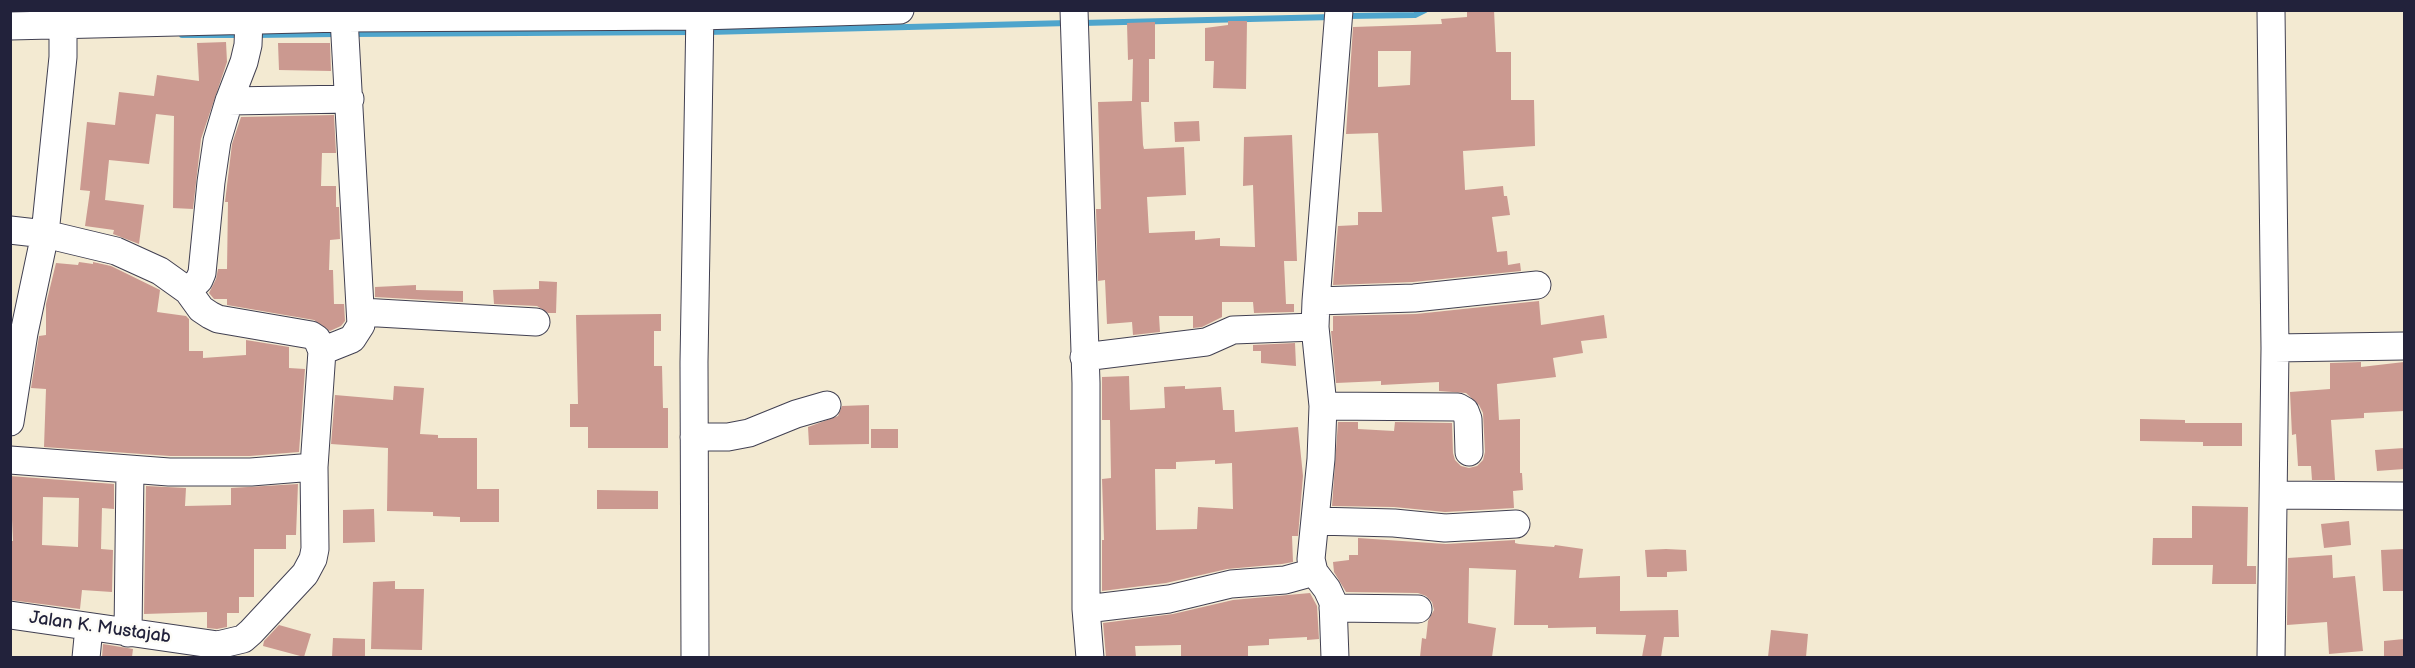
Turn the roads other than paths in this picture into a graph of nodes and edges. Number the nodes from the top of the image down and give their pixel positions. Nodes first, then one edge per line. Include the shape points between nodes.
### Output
1 (900, 10) edge
2 (2271, 10) edge
3 (700, 13) edge
4 (1074, 18) edge
5 (1339, 18) edge
6 (10, 26) edge
7 (248, 31) junction
8 (345, 32) junction
9 (63, 39) junction
10 (350, 99) junction
11 (229, 101) junction
12 (10, 230) edge
13 (45, 234) junction
14 (1537, 285) dead end
15 (188, 291) junction
16 (361, 312) junction
17 (1316, 314) junction
18 (536, 322) dead end
19 (2404, 346) edge
20 (2275, 348) junction
21 (322, 351) junction
22 (1084, 357) junction
23 (827, 405) dead end
24 (1323, 406) junction
25 (10, 422) edge
26 (694, 437) junction
27 (1469, 452) dead end
28 (10, 460) edge
29 (314, 467) junction
30 (130, 470) junction
31 (2274, 495) junction
32 (2404, 496) edge
33 (1315, 521) junction
34 (1516, 524) dead end
35 (1314, 572) junction
36 (1333, 608) junction
37 (1086, 609) junction
38 (1418, 609) dead end
39 (10, 615) edge
40 (89, 627) junction
41 (128, 633) junction
42 (218, 651) edge
43 (86, 657) edge
44 (695, 657) edge
45 (1090, 657) edge
46 (1335, 657) edge
47 (2271, 657) edge

1 - 3 street
2 - 20 street
3 - 8 street
3 - 26 street
4 - 22 street
5 - 17 street
6 - 9 street
7 - 8 street
7 - 9 street
7 - 11 street
8 - 10 street
9 - 13 street
10 - 11 street
10 - 16 street
11 - 15 street via 211,182 202,273
12 - 13 street
13 - 15 street via 116,250 160,271
13 - 25 street
14 - 17 street
15 - 21 street via 201,309 218,319 311,336 317,339
16 - 18 street
16 - 21 street via 357,335
17 - 22 street via 1233,330 1206,342
17 - 24 street
19 - 20 street
20 - 31 street
21 - 29 street
22 - 37 street
23 - 26 street via 750,433
24 - 27 street via 1458,407 1466,411 1468,419
24 - 33 street
26 - 44 street
28 - 30 street
29 - 30 street via 252,472
29 - 42 street, Jalan K. Mustajab via 313,559 305,574 251,632
30 - 41 street
31 - 32 street
31 - 47 street
33 - 34 street via 1444,528
33 - 35 street via 1311,559
35 - 36 street via 1331,596
35 - 37 street via 1285,580 1231,584 1169,599
36 - 38 street
36 - 46 street
37 - 45 street
39 - 40 street, Jalan K. Mustajab
40 - 41 street, Jalan K. Mustajab
40 - 43 street
41 - 42 street, Jalan K. Mustajab

